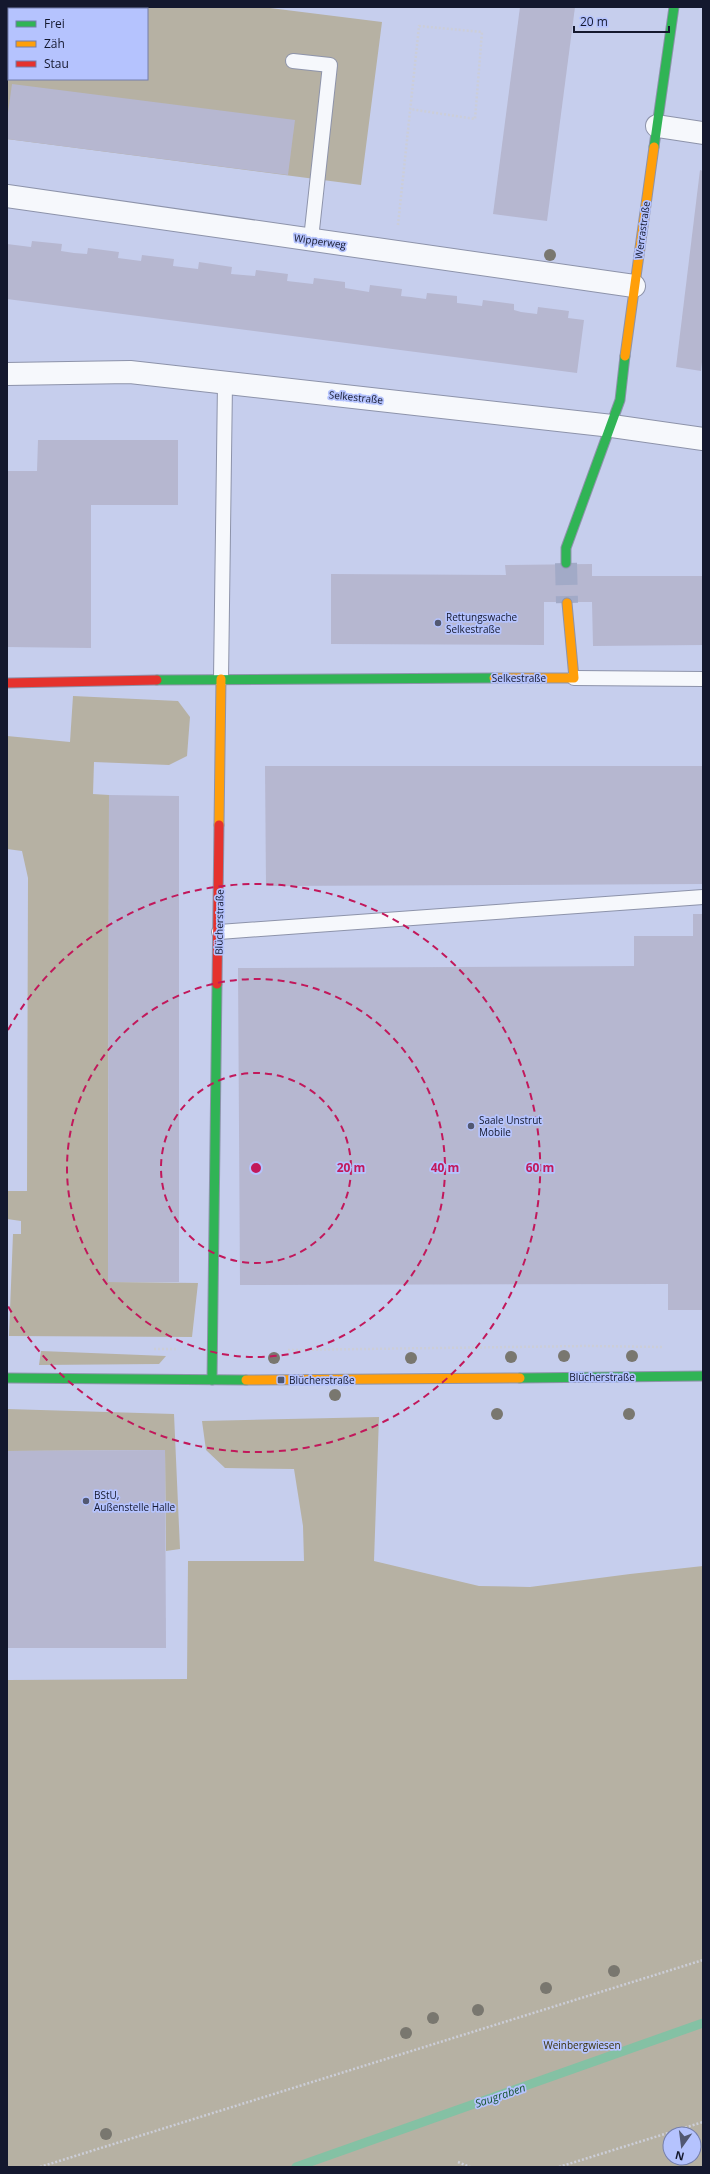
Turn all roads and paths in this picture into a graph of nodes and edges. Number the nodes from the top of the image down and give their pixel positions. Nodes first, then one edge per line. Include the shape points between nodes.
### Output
1 (674, 7) edge
2 (293, 61) dead end
3 (410, 109) junction
4 (657, 126) junction
5 (703, 133) edge
6 (7, 196) edge
7 (311, 239) junction
8 (395, 251) junction
9 (634, 286) junction
10 (7, 374) edge
11 (225, 383) junction
12 (612, 426) junction
13 (703, 439) edge
14 (566, 563) tunnel mouth
15 (567, 604) tunnel mouth
16 (574, 678) junction
17 (221, 679) junction
18 (703, 679) edge
19 (7, 682) edge
20 (703, 897) edge
21 (218, 932) junction
22 (665, 1347) dead end
23 (150, 1349) dead end
24 (284, 1350) dead end
25 (212, 1351) junction
26 (703, 1376) edge
27 (7, 1378) edge
28 (212, 1380) junction
29 (703, 1960) edge
30 (703, 2122) edge
31 (458, 2162) dead end
32 (40, 2167) edge
33 (470, 2167) edge
34 (559, 2167) edge

1 - 4 street, Werrastraße
2 - 7 lane via 330,65
3 - 3 path via 419,26 482,32 475,119
3 - 8 path
4 - 5 street
4 - 9 street, Werrastraße
6 - 7 street, Wipperweg
7 - 8 street, Wipperweg
8 - 9 street, Wipperweg
9 - 12 street, Werrastraße via 620,400
10 - 11 street, Selkestraße via 130,372
11 - 12 street, Selkestraße
11 - 17 lane
12 - 13 street, Selkestraße
12 - 14 street, Werrastraße via 566,548
15 - 16 street
16 - 17 street, Selkestraße
16 - 18 lane
17 - 19 street
17 - 21 street, Blücherstraße
20 - 21 lane
21 - 25 street, Blücherstraße
22 - 24 path
23 - 25 path
25 - 28 street, Blücherstraße
26 - 28 street, Blücherstraße
27 - 28 street, Blücherstraße
29 - 32 path
30 - 34 path
31 - 33 path

